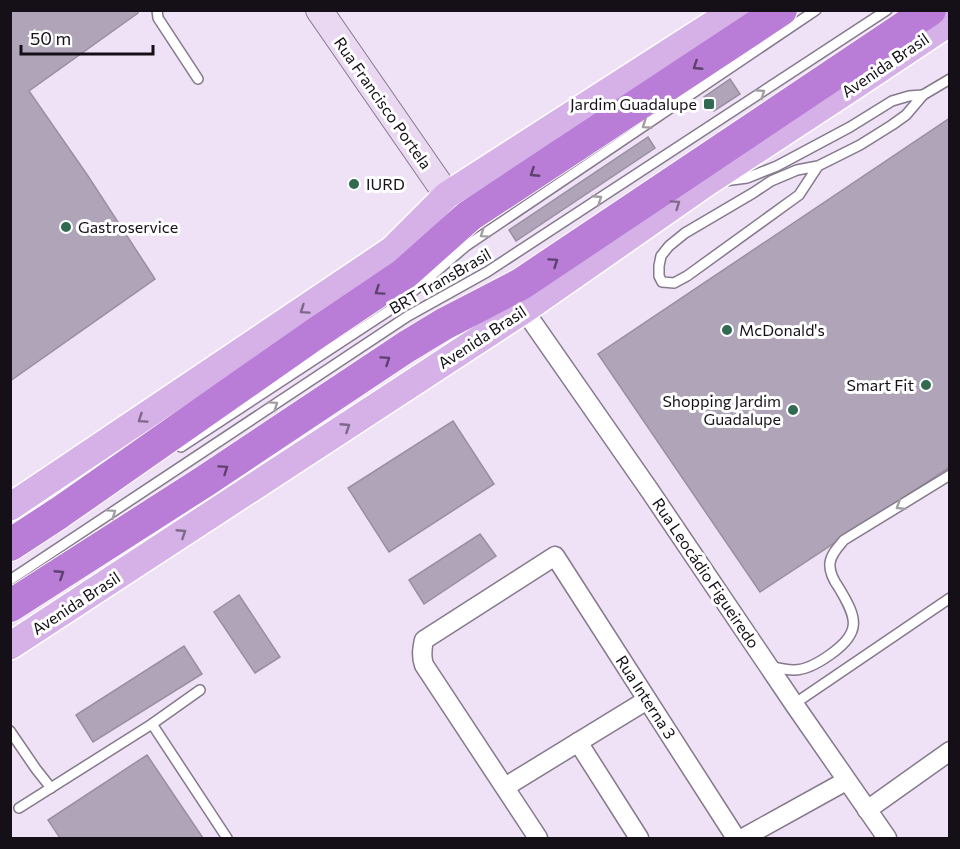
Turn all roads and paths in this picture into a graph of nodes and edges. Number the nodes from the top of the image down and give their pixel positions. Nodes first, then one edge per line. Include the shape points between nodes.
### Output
1 (157, 10) edge
2 (319, 10) edge
3 (735, 10) edge
4 (781, 10) edge
5 (816, 10) edge
6 (887, 10) edge
7 (930, 10) edge
8 (950, 22) edge
9 (198, 79) dead end
10 (950, 79) edge
11 (924, 95) junction
12 (818, 166) junction
13 (706, 183) junction
14 (447, 195) junction
15 (524, 310) junction
16 (169, 455) dead end
17 (950, 475) edge
18 (10, 507) edge
19 (10, 546) edge
20 (10, 580) edge
21 (950, 598) edge
22 (10, 606) edge
23 (10, 646) edge
24 (769, 666) junction
25 (200, 690) dead end
26 (647, 700) junction
27 (794, 704) junction
28 (152, 724) junction
29 (10, 731) edge
30 (578, 742) junction
31 (950, 751) edge
32 (846, 781) junction
33 (505, 787) junction
34 (51, 788) junction
35 (19, 808) dead end
36 (867, 810) junction
37 (227, 838) edge
38 (538, 838) edge
39 (639, 838) edge
40 (736, 838) edge
41 (743, 838) edge
42 (886, 838) edge

1 - 9 lane via 158,18
2 - 14 street, Rua Francisco Portela
3 - 14 main road
4 -> 19 highway via 469,216 404,274
5 -> 16 lane, BRT TransBrasil via 466,246 396,306
20 -> 6 lane, BRT TransBrasil via 408,316 487,272
22 -> 7 highway, Avenida Brasil via 405,347 521,284
8 - 13 main road, Avenida Brasil
10 - 11 lane
11 - 12 lane via 892,125
11 - 13 lane via 892,101 777,166 747,178
12 - 12 lane via 771,181 685,232 661,256 662,282 674,283 687,276 799,195
15 -> 13 main road, Avenida Brasil
14 -> 18 main road via 392,250
23 -> 15 main road, Avenida Brasil
15 - 24 street, Rua Leocádio Figueiredo
17 -> 24 lane via 844,540 834,552 830,562 832,577 853,616 851,635 842,646 809,667 794,670
21 - 27 lane
24 - 27 street, Rua Leocádio Figueiredo
25 - 28 lane
26 - 30 street
26 - 33 street, Rua Interna 3 via 555,556 424,640 422,649 424,665
26 - 40 street, Rua Interna 3
27 - 32 street, Rua Leocádio Figueiredo
28 - 34 lane
28 - 37 lane
29 - 34 lane
30 - 33 street
30 - 39 street
31 - 36 street
32 - 36 street, Rua Leocádio Figueiredo
32 - 41 street
33 - 38 street
34 - 35 lane
36 - 42 street, Rua Leocádio Figueiredo

